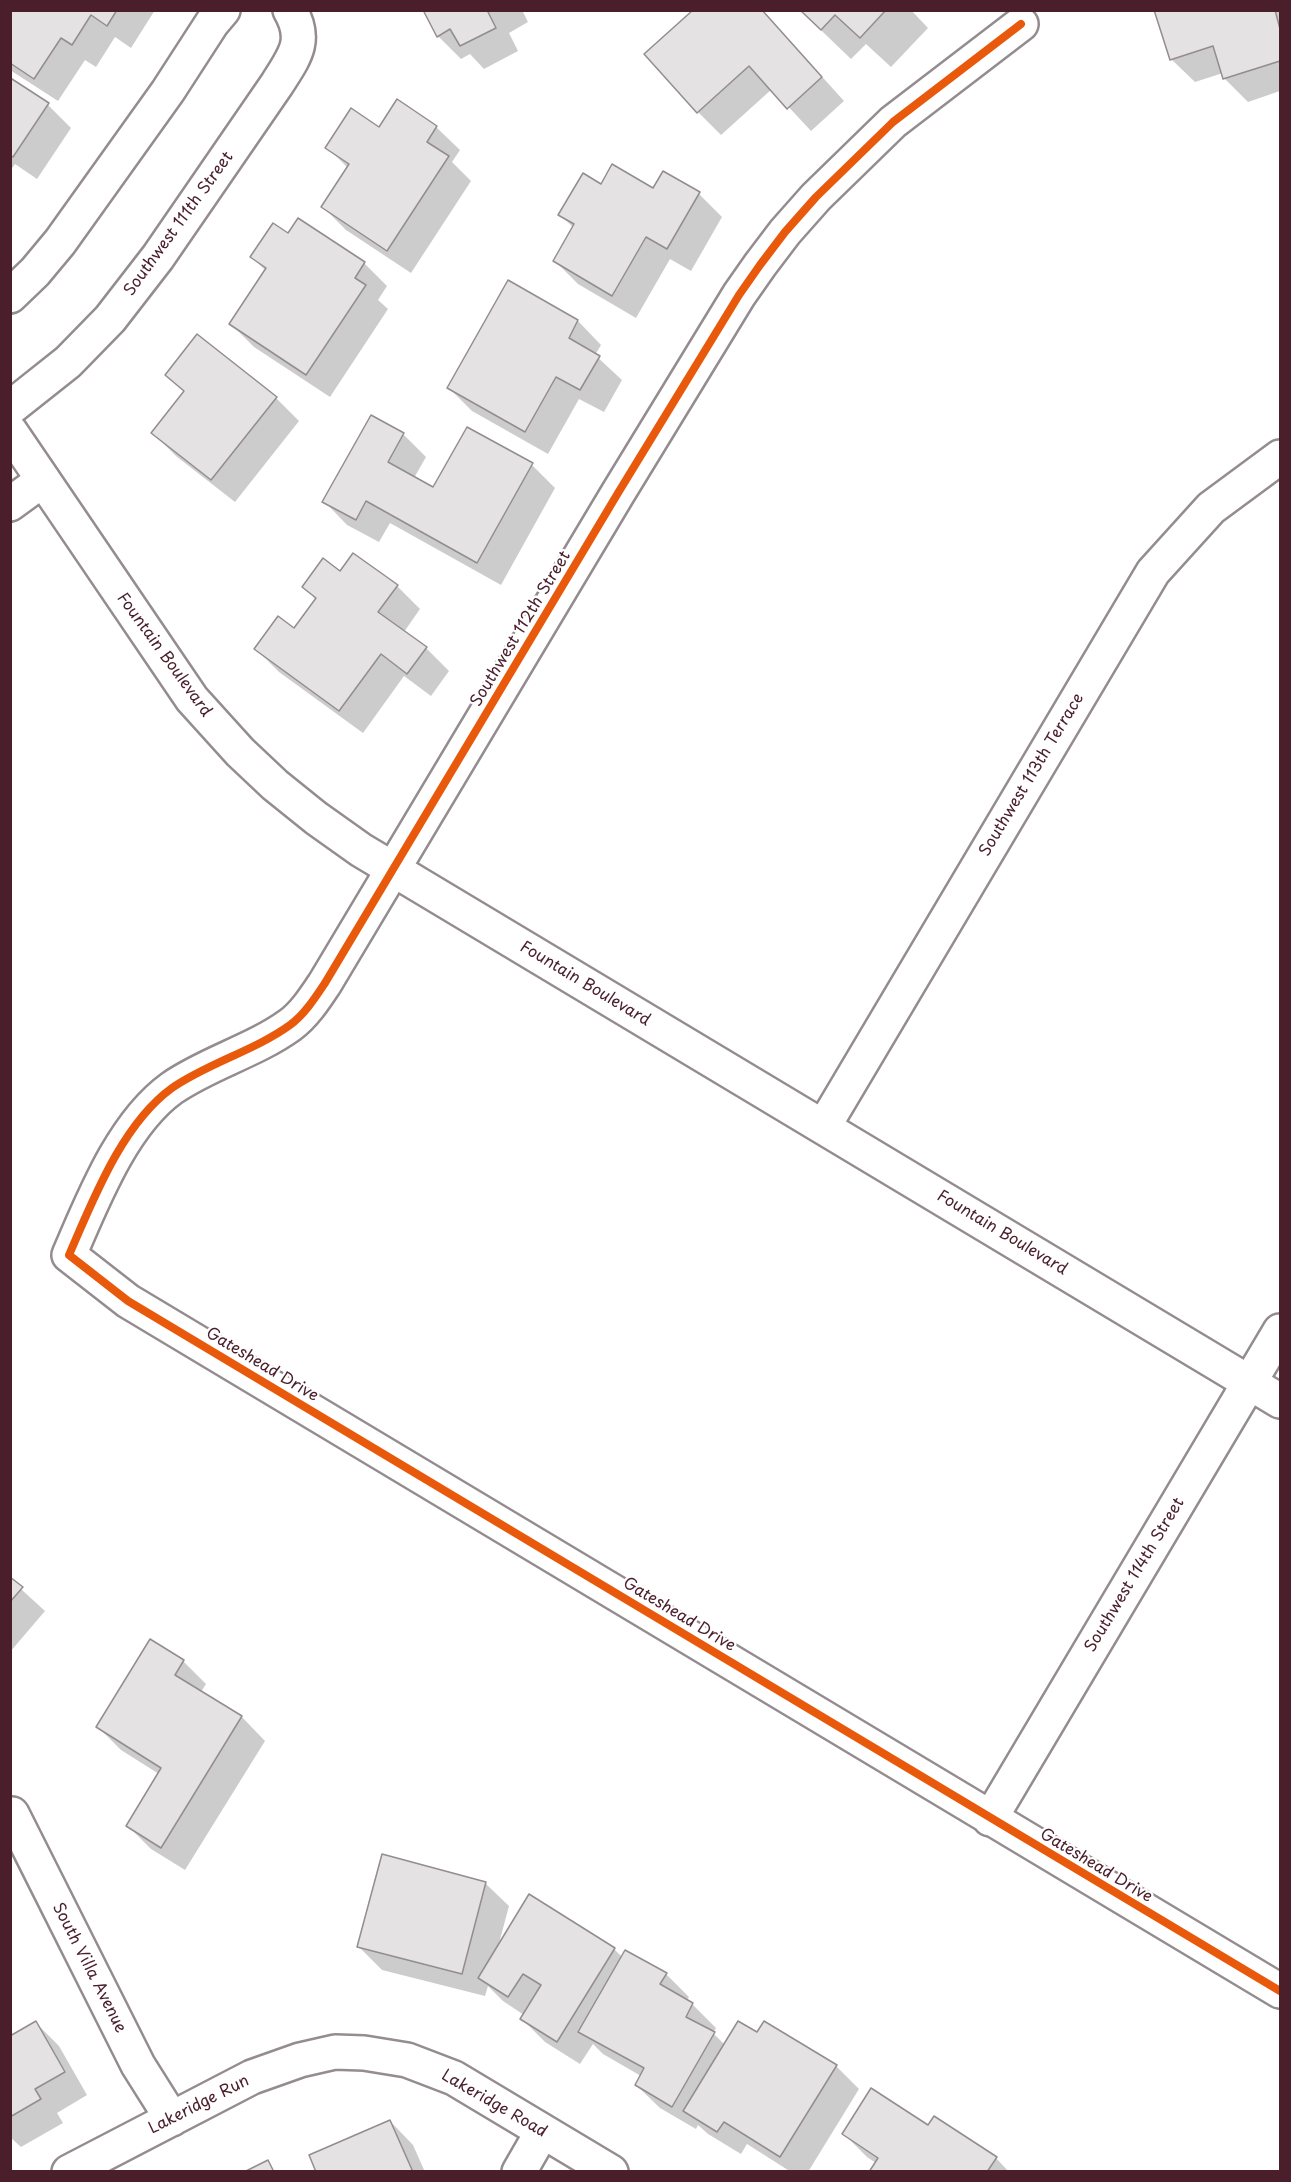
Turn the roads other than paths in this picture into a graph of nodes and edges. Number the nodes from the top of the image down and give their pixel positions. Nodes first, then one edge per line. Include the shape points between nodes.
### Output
1 (223, 10) edge
2 (290, 10) edge
3 (1021, 24) dead end
4 (10, 296) edge
5 (10, 408) edge
6 (10, 431) edge
7 (1281, 457) edge
8 (43, 480) junction
9 (10, 504) edge
10 (394, 870) junction
11 (824, 1126) junction
12 (69, 1255) joint
13 (1281, 1331) edge
14 (1250, 1383) junction
15 (1281, 1401) edge
16 (12, 1814) edge
17 (990, 1819) junction
18 (1281, 1991) edge
19 (336, 2052) joint
20 (172, 2119) junction
21 (542, 2132) junction
22 (69, 2172) edge
23 (519, 2172) edge
24 (611, 2172) edge

1 - 4 street via 60,242
2 - 5 street, Southwest 111th Street via 300,39 294,57 158,257 68,362
3 - 10 street, Southwest 112th Street via 893,122 784,232 739,295
6 - 8 street, Fountain Boulevard
7 - 11 street, Southwest 113th Terrace via 1211,508 1153,572
8 - 9 street
8 - 10 street, Fountain Boulevard via 192,699 240,752 283,791
10 - 11 street, Fountain Boulevard
10 - 12 street, Southwest 112th Street via 325,983 291,1024 173,1088 141,1119 103,1177
11 - 14 street, Fountain Boulevard
12 - 17 street, Gateshead Drive via 128,1301
13 - 14 street, Southwest 114th Street
14 - 15 street, Fountain Boulevard
14 - 17 street, Southwest 114th Street
16 - 20 street, South Villa Avenue via 138,2065
17 - 18 street, Gateshead Drive
19 - 20 street, Lakeridge Run via 252,2077
19 - 21 street, Lakeridge Road via 407,2060 454,2078
20 - 22 street, Lakeridge Run
21 - 23 street
21 - 24 street, Lakeridge Road

